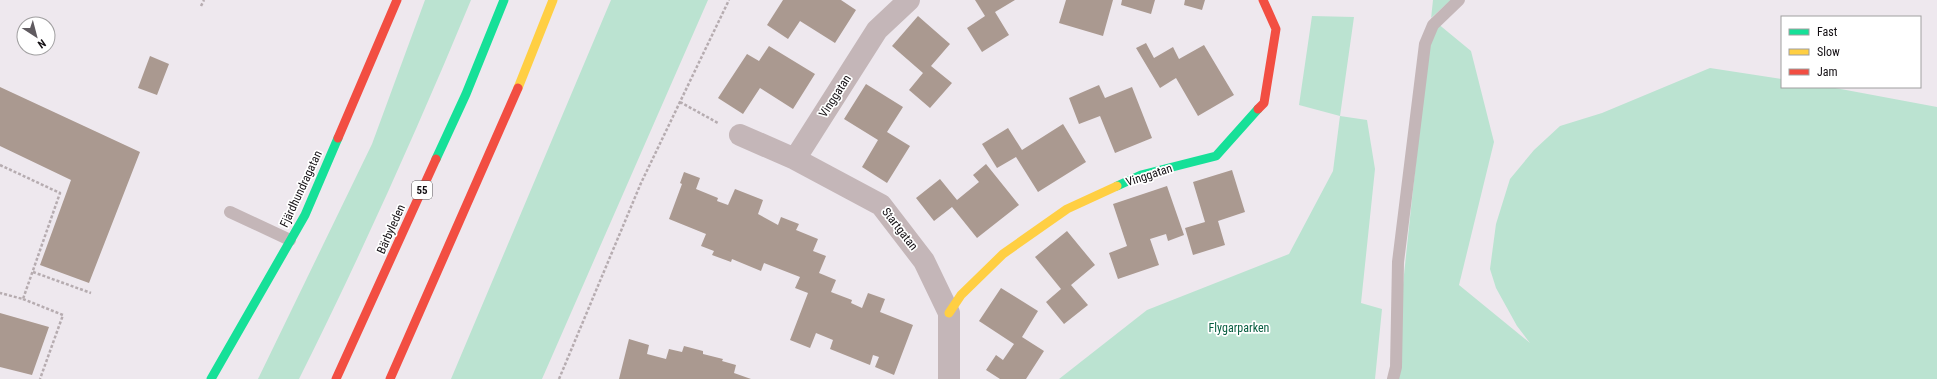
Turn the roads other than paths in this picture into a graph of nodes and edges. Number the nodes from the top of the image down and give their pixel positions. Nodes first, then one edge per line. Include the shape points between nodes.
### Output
1 (397, 0) edge
2 (504, 0) edge
3 (553, 0) edge
4 (909, 0) edge
5 (1263, 0) edge
6 (1459, 0) edge
7 (740, 135) road end
8 (795, 159) junction
9 (230, 212) dead end
10 (290, 240) junction
11 (949, 313) junction
12 (211, 379) edge
13 (336, 379) edge
14 (390, 379) edge
15 (949, 379) edge
16 (1393, 379) edge

1 - 10 street, Fjärdhundragatan via 305,214
2 - 13 street, Bärbyleden / 55 via 466,94
3 - 14 street via 511,107
4 - 8 street, Vinggatan via 877,30
5 - 11 street, Vinggatan via 1276,29 1264,103 1216,156 1141,175 1067,209 1003,254 961,296
6 - 16 lane via 1433,25 1425,44 1398,262 1396,367
7 - 8 street, Startgatan
8 - 11 street, Startgatan via 881,205 924,261
9 - 10 lane
10 - 12 street, Fjärdhundragatan
11 - 15 street, Startgatan

